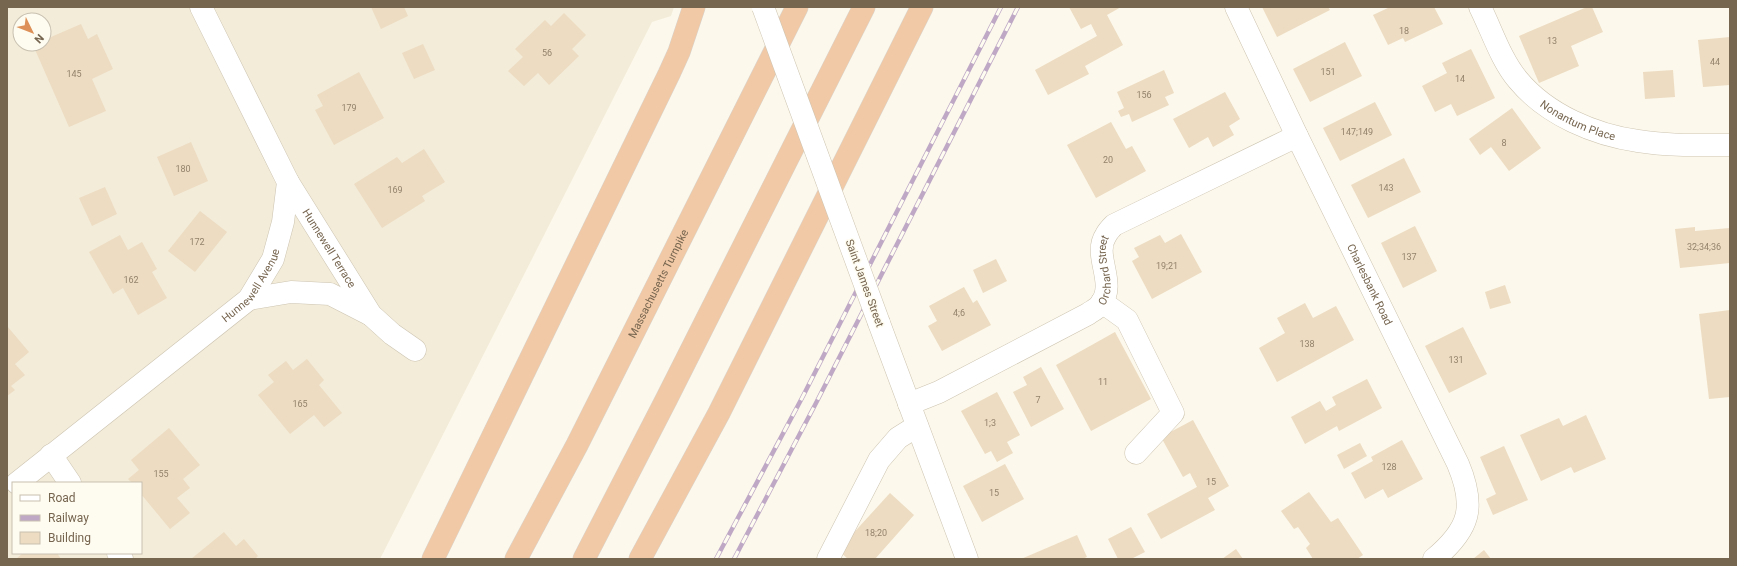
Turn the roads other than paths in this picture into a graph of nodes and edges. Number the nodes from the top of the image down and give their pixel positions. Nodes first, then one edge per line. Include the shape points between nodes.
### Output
1 (201, 7) edge
2 (694, 7) edge
3 (763, 7) edge
4 (797, 7) edge
5 (864, 7) edge
6 (922, 7) edge
7 (1236, 7) edge
8 (1480, 7) edge
9 (1297, 136) junction
10 (1730, 145) edge
11 (288, 182) junction
12 (248, 299) junction
13 (1102, 302) junction
14 (371, 315) junction
15 (415, 350) dead end
16 (909, 404) junction
17 (917, 426) junction
18 (1136, 453) dead end
19 (51, 455) junction
20 (18, 482) edge
21 (69, 482) edge
22 (433, 559) edge
23 (516, 559) edge
24 (584, 559) edge
25 (640, 559) edge
26 (828, 559) edge
27 (967, 559) edge
28 (1434, 559) edge

1 - 11 street
2 - 22 highway via 669,74
3 - 16 street, Saint James Street, bridge
4 - 23 highway, Massachusetts Turnpike via 577,445
5 - 24 highway
6 - 25 highway via 719,413
7 - 9 street, Charlesbank Road
8 - 10 street, Nonantum Place via 1518,80 1538,100 1557,113 1611,135 1638,141
9 - 13 street, Orchard Street via 1114,225 1105,235 1102,249 1108,282 1107,295
9 - 28 street, Charlesbank Road via 1466,483 1469,502 1466,520 1458,536
11 - 12 street, Hunnewell Avenue via 283,222 273,259
11 - 14 street, Hunnewell Terrace
12 - 14 street, Hunnewell Terrace via 291,292 330,294
12 - 19 street, Hunnewell Avenue
13 - 16 street, Orchard Street via 1088,314 939,392
13 - 18 street via 1127,320 1173,413
14 - 15 street, Hunnewell Terrace
16 - 17 street, Saint James Street
17 - 26 street via 898,438 879,460
17 - 27 street, Saint James Street
19 - 20 street, Hunnewell Avenue
19 - 21 street

